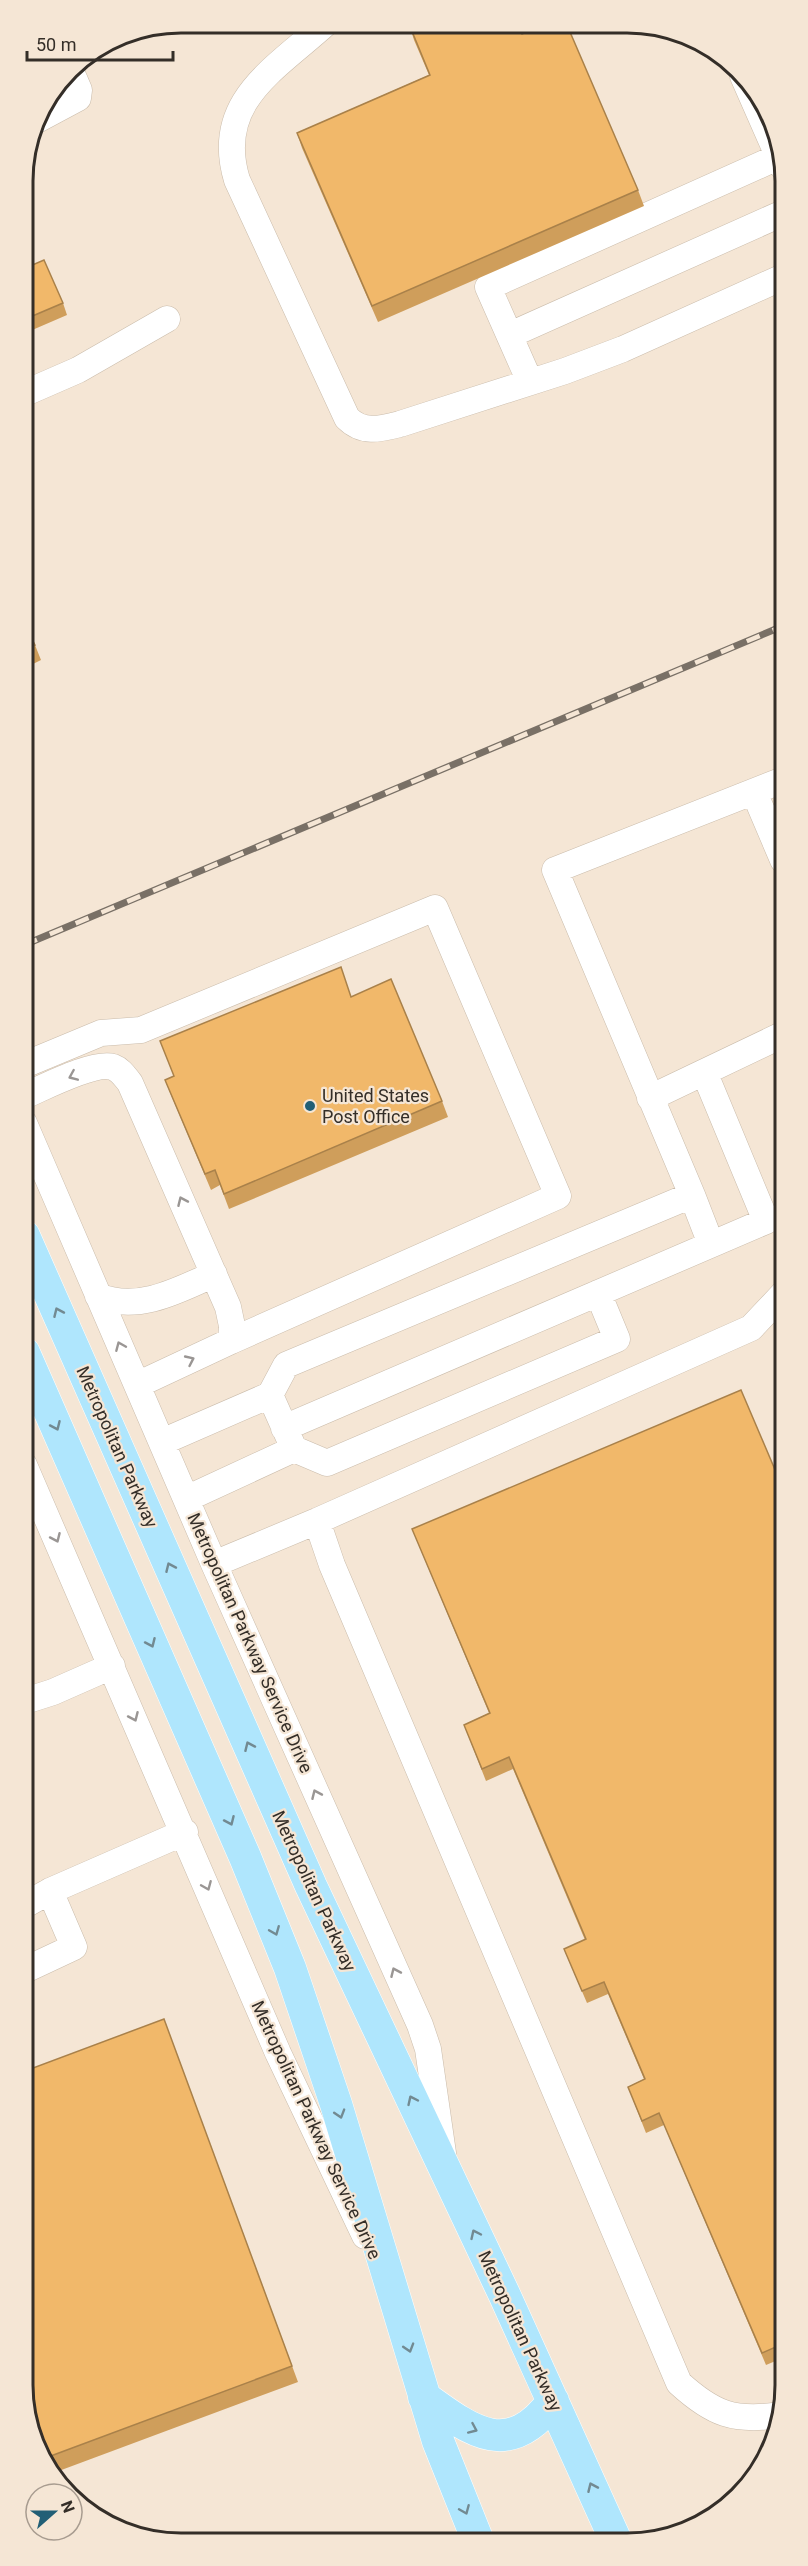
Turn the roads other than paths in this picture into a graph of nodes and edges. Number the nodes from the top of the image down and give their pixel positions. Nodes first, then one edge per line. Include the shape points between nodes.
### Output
1 (315, 33) edge
2 (74, 78) edge
3 (50, 113) edge
4 (774, 165) edge
5 (775, 217) edge
6 (775, 281) edge
7 (167, 319) dead end
8 (510, 335) junction
9 (530, 382) junction
10 (33, 390) edge
11 (775, 783) edge
12 (754, 792) junction
13 (775, 841) edge
14 (121, 1031) junction
15 (775, 1039) edge
16 (33, 1061) edge
17 (111, 1067) junction
18 (705, 1074) junction
19 (33, 1092) edge
20 (650, 1098) junction
21 (33, 1144) edge
22 (692, 1195) junction
23 (711, 1244) junction
24 (33, 1256) edge
25 (214, 1274) junction
26 (598, 1293) junction
27 (98, 1296) junction
28 (775, 1303) edge
29 (231, 1341) junction
30 (33, 1374) edge
31 (136, 1385) junction
32 (270, 1395) junction
33 (289, 1438) junction
34 (162, 1442) junction
35 (33, 1486) edge
36 (186, 1499) junction
37 (316, 1521) junction
38 (214, 1564) junction
39 (112, 1666) junction
40 (33, 1698) edge
41 (185, 1832) junction
42 (50, 1891) junction
43 (33, 1901) edge
44 (33, 1966) edge
45 (446, 2172) junction
46 (395, 2299) junction
47 (424, 2397) junction
48 (553, 2401) junction
49 (771, 2416) edge
50 (475, 2533) edge
51 (612, 2533) edge

1 - 9 street via 248,93 230,141 237,180 347,418 363,428 378,429
2 - 3 street via 78,98
4 - 8 street via 488,287
5 - 8 street
6 - 9 street via 623,350
7 - 10 street via 78,370
8 - 9 street
11 - 12 street
12 - 13 street
12 - 20 street via 555,870
14 - 16 street via 101,1032
14 - 17 street
14 - 29 street via 141,1030 435,908 558,1196
15 - 18 street
17 -> 19 street via 96,1066
25 -> 17 street via 130,1083
18 - 20 street
18 - 23 street via 766,1221
20 - 22 street
21 - 27 street, Metropolitan Parkway Service Drive
22 - 23 street
22 - 32 street via 285,1365
23 - 26 street
45 -> 24 main road, Metropolitan Parkway via 289,1838
25 - 27 street via 172,1293 133,1303
25 - 29 street via 228,1307
26 - 33 street
26 - 33 street via 617,1339 327,1463
31 -> 27 street, Metropolitan Parkway Service Drive
28 - 37 street via 751,1328
31 -> 29 street
30 -> 46 main road via 245,1857 317,2045
31 - 34 street, Metropolitan Parkway Service Drive
32 - 33 street
32 - 34 street
33 - 36 street
34 - 36 street, Metropolitan Parkway Service Drive
35 -> 39 street, Metropolitan Parkway Service Drive
36 - 38 street, Metropolitan Parkway Service Drive
37 - 38 street
37 - 49 street via 679,2383 716,2411 736,2418
45 -> 38 street, Metropolitan Parkway Service Drive via 428,2049 420,2025
39 - 40 street
39 -> 41 street, Metropolitan Parkway Service Drive
41 - 42 street
41 -> 46 street, Metropolitan Parkway Service Drive via 279,2053
42 - 43 street
42 - 44 street via 74,1947
48 -> 45 main road, Metropolitan Parkway
46 -> 47 main road
47 -> 48 main road via 478,2433 494,2436 525,2430 540,2419
47 -> 50 main road
51 -> 48 main road, Metropolitan Parkway

